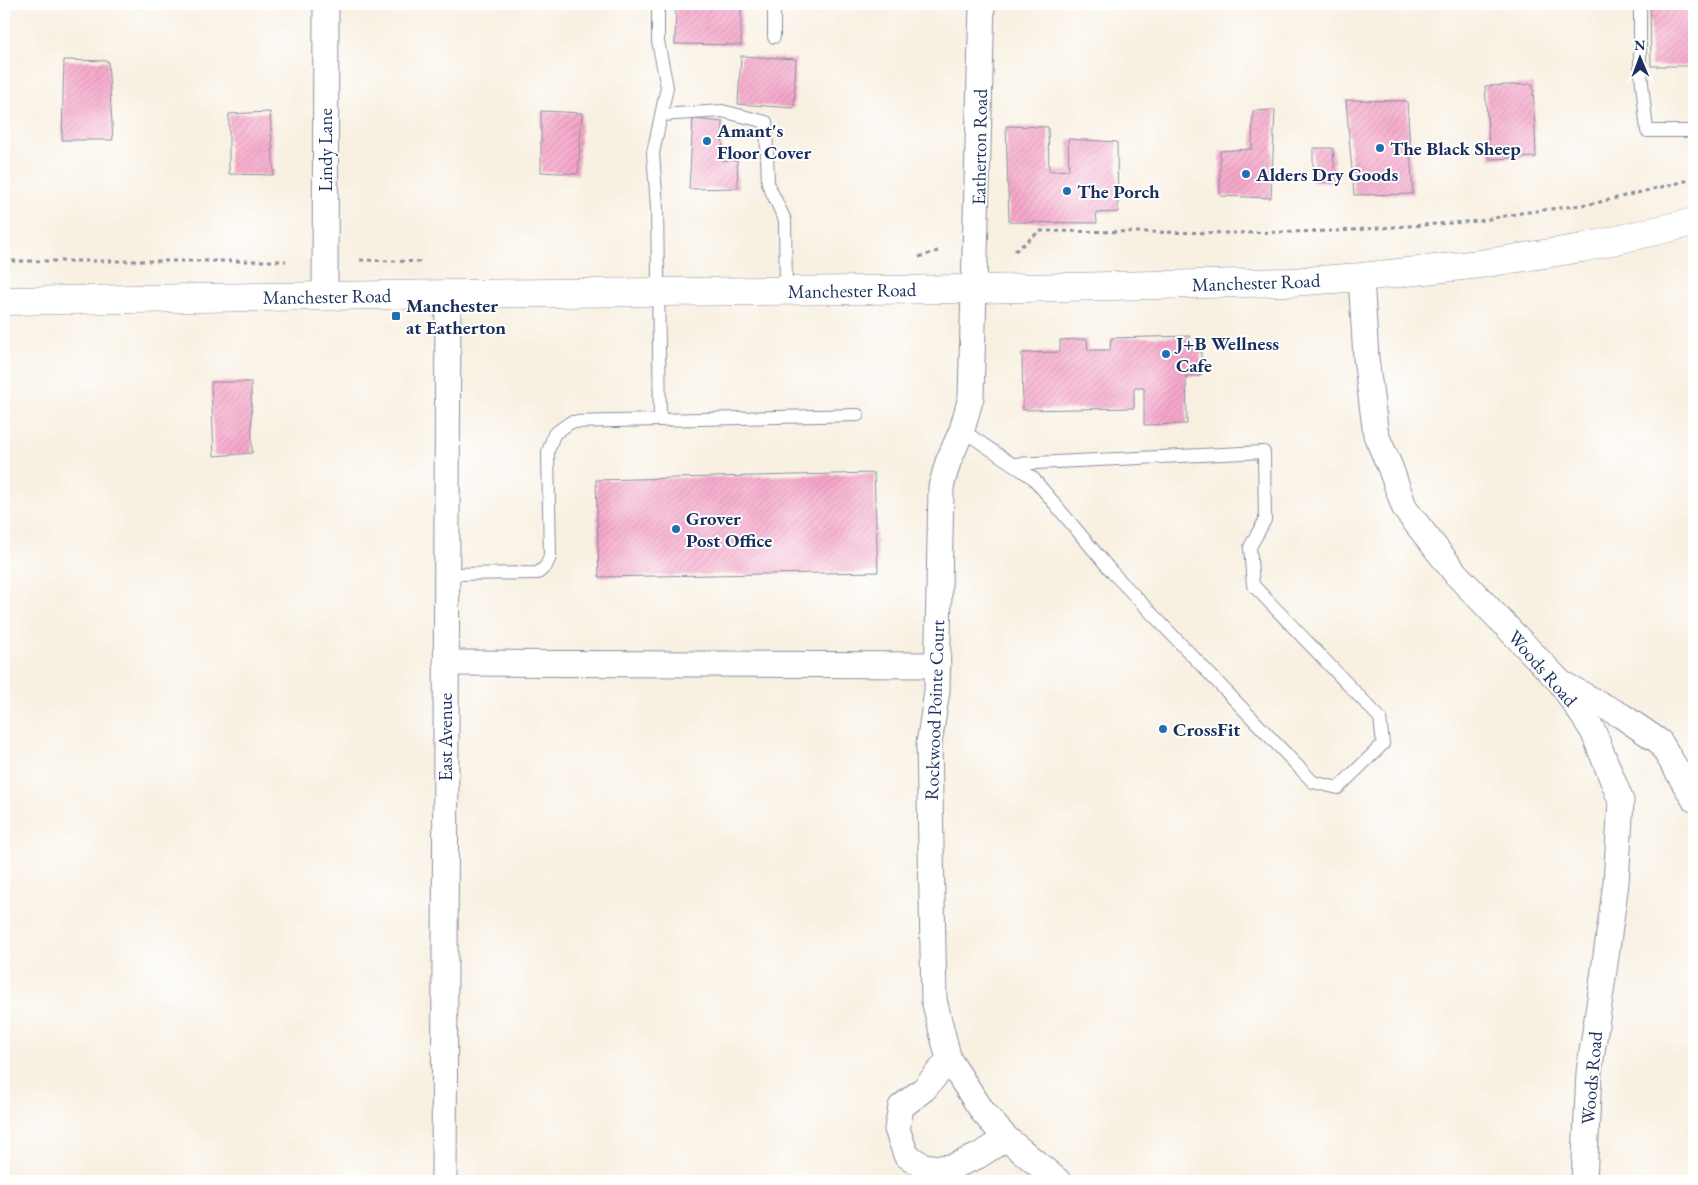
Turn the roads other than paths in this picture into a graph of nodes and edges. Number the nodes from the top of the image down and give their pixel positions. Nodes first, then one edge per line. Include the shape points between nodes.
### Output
1 (326, 4) edge
2 (658, 4) edge
3 (774, 4) edge
4 (982, 4) edge
5 (1640, 4) edge
6 (774, 37) dead end
7 (662, 115) junction
8 (1694, 131) edge
9 (1694, 222) edge
10 (1361, 277) junction
11 (975, 289) junction
12 (786, 291) junction
13 (658, 292) junction
14 (448, 294) junction
15 (325, 296) junction
16 (4, 300) edge
17 (858, 415) dead end
18 (660, 420) junction
19 (962, 430) junction
20 (1014, 464) junction
21 (446, 574) junction
22 (446, 663) junction
23 (938, 665) junction
24 (1561, 682) junction
25 (1694, 798) edge
26 (950, 1060) junction
27 (1006, 1138) junction
28 (444, 1181) edge
29 (1058, 1181) edge
30 (1584, 1181) edge

1 - 15 street, Lindy Lane
2 - 7 lane via 658,41 667,87
3 - 6 lane
4 - 11 street, Eatherton Road
5 - 8 lane via 1640,64 1647,131
7 - 12 lane via 722,111 766,122 768,184 785,220
7 - 13 lane via 653,153
9 - 10 street, Manchester Road via 1582,248
10 - 11 street, Manchester Road via 1291,282
10 - 24 street, Woods Road via 1366,358 1376,435 1405,509 1456,574
11 - 12 street, Manchester Road
11 - 19 street, Rockwood Pointe Court via 972,396
12 - 13 street, Manchester Road
13 - 14 street, Manchester Road
13 - 18 lane
14 - 15 street, Manchester Road
14 - 21 street, East Avenue
15 - 16 street, Manchester Road
17 - 18 lane
18 - 21 lane via 571,422 554,434 548,452 550,556 538,573
19 - 20 lane
19 - 23 street, Rockwood Pointe Court via 941,487
20 - 20 lane via 1033,478 1112,572 1313,782 1338,788 1383,744 1380,718 1253,585 1250,547 1265,520 1264,452
21 - 22 street, East Avenue
22 - 23 street
22 - 28 street, East Avenue
23 - 26 street, Rockwood Pointe Court via 929,744 934,1000
24 - 25 street via 1622,716 1660,742
24 - 30 street, Woods Road via 1592,730 1621,801 1616,883 1588,1072
26 - 27 street, Rockwood Pointe Court via 983,1112
26 - 27 street via 924,1089 901,1108 897,1129 906,1156 923,1166 952,1167 978,1156
27 - 29 street, Rockwood Pointe Court

